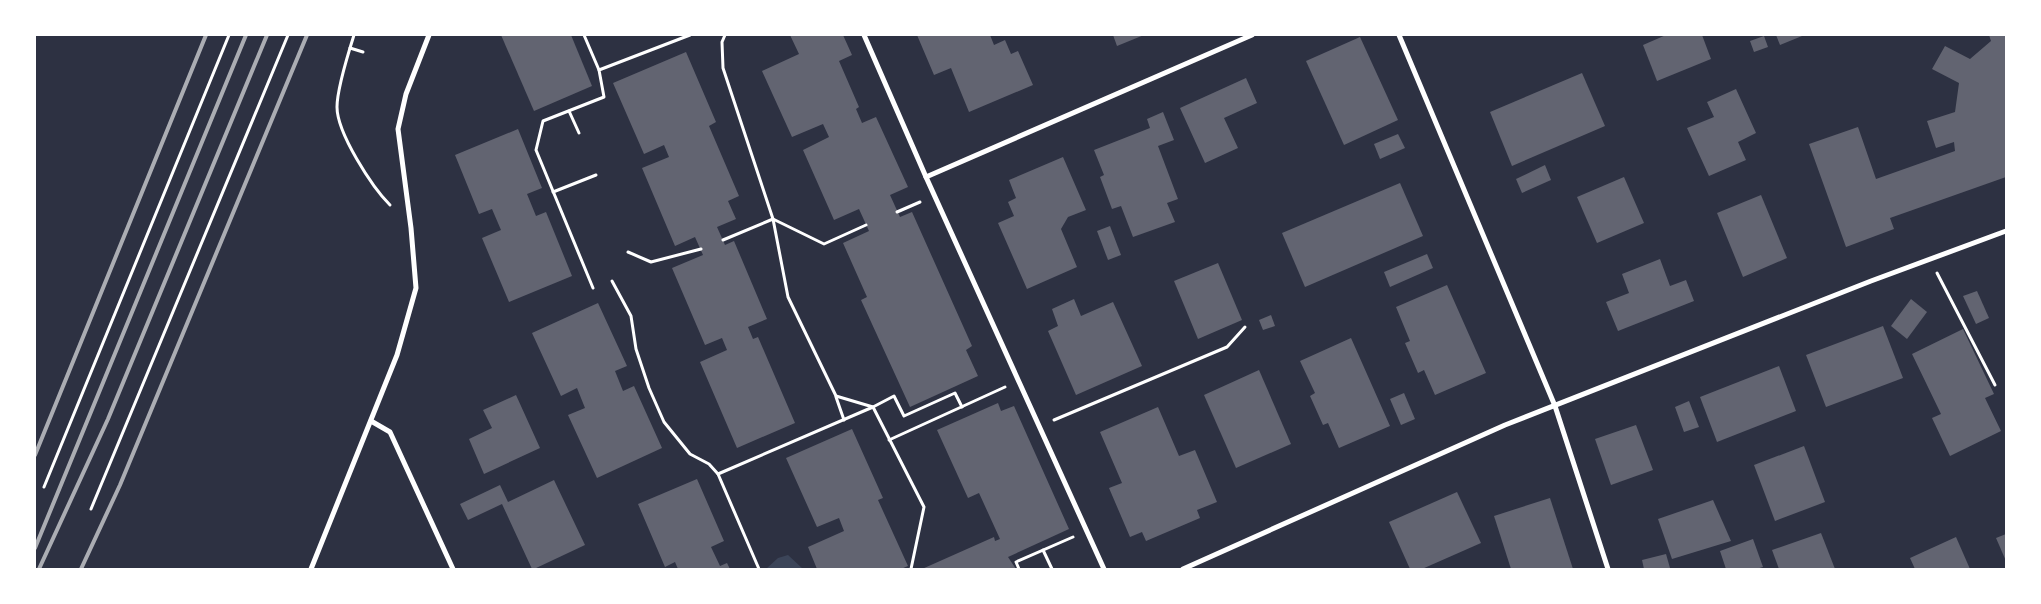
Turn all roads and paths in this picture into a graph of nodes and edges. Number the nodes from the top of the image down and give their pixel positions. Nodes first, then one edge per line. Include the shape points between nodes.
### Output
1 (230, 35) edge
2 (288, 35) edge
3 (354, 35) edge
4 (429, 35) edge
5 (584, 35) edge
6 (690, 35) edge
7 (725, 35) edge
8 (864, 35) edge
9 (1252, 35) edge
10 (1399, 35) edge
11 (350, 48) junction
12 (363, 52) dead end
13 (599, 70) junction
14 (569, 111) junction
15 (579, 133) dead end
16 (596, 176) dead end
17 (926, 177) junction
18 (553, 192) junction
19 (934, 196) junction
20 (897, 212) dead end
21 (773, 219) junction
22 (866, 226) dead end
23 (411, 228) junction
24 (2006, 231) edge
25 (723, 240) dead end
26 (700, 249) dead end
27 (628, 252) dead end
28 (1930, 259) junction
29 (612, 281) dead end
30 (593, 288) dead end
31 (1245, 327) dead end
32 (1019, 381) junction
33 (1995, 385) dead end
34 (836, 396) junction
35 (1556, 406) junction
36 (873, 407) junction
37 (962, 407) junction
38 (844, 420) junction
39 (371, 421) junction
40 (1039, 426) junction
41 (889, 440) junction
42 (718, 474) junction
43 (44, 488) dead end
44 (92, 509) dead end
45 (1087, 531) junction
46 (1044, 550) junction
47 (912, 562) junction
48 (311, 569) edge
49 (453, 569) edge
50 (759, 569) edge
51 (910, 569) edge
52 (915, 569) edge
53 (1019, 569) edge
54 (1052, 569) edge
55 (1104, 569) edge
56 (1183, 569) edge
57 (1608, 569) edge

1 - 43 path
2 - 44 path
3 - 11 path
4 - 23 street via 406,94 398,129
5 - 13 path
6 - 13 path
7 - 21 path via 722,42 723,68
8 - 17 street
9 - 17 street
10 - 35 street
11 - 12 path
11 - 23 path via 337,108 345,134 360,165
13 - 14 path via 604,97
14 - 15 path
14 - 18 path via 543,121 536,150
16 - 18 path
17 - 19 street
18 - 30 path
19 - 20 path
19 - 32 street
21 - 22 path via 824,244
21 - 25 path
21 - 34 path via 788,297
23 - 39 street via 416,288 397,355
24 - 28 street
26 - 27 path via 651,262
28 - 33 path
28 - 35 street
29 - 42 path via 631,316 636,349 648,388 664,422 690,454 709,464
31 - 40 path via 1227,347
32 - 37 path
32 - 40 street
34 - 36 path
34 - 38 path
35 - 56 street via 1505,425
35 - 57 street
36 - 37 path via 894,396 904,416 955,393
36 - 38 path
36 - 41 path
37 - 41 path
38 - 42 path
39 - 48 street
39 - 49 street via 390,432
40 - 45 street
41 - 47 path via 924,507
42 - 50 path
45 - 46 path
45 - 55 street
46 - 53 path via 1016,562
46 - 54 path
47 - 51 path
47 - 52 path

